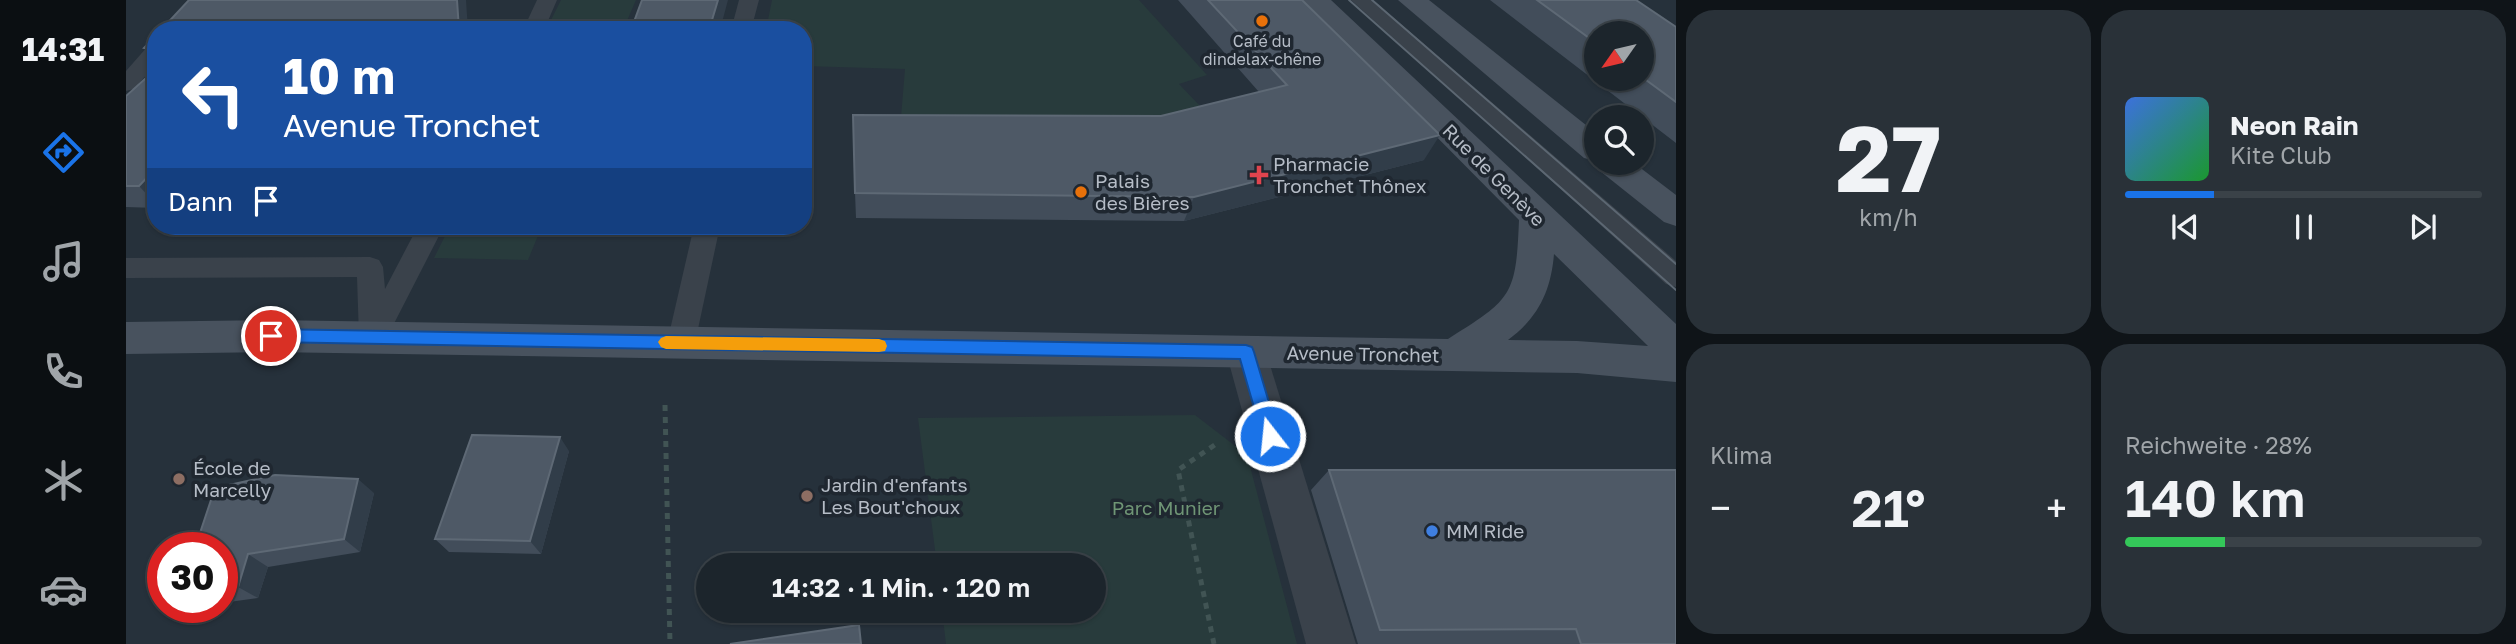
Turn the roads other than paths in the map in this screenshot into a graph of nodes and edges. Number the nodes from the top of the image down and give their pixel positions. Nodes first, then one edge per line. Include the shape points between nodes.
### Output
1 (547, 0) edge
2 (749, 0) edge
3 (1315, 0) edge
4 (1361, 0) edge
5 (1412, 0) edge
6 (537, 21) edge
7 (743, 21) edge
8 (147, 61) edge
9 (126, 84) edge
10 (1584, 140) edge
11 (1627, 175) edge
12 (1676, 213) edge
13 (1537, 219) junction
14 (426, 235) edge
15 (705, 235) edge
16 (126, 268) edge
17 (1676, 277) edge
18 (373, 337) junction
19 (126, 338) edge
20 (681, 343) junction
21 (1676, 348) edge
22 (1246, 352) junction
23 (1454, 355) junction
24 (1676, 365) edge
25 (1331, 644) edge

1 - 6 lane
2 - 7 lane
3 - 13 main road, Rue de Genève
4 - 17 lane
5 - 10 main road
8 - 9 lane
11 - 12 main road
13 - 21 main road, Rue de Genève
13 - 23 main road via 1537,259 1527,300 1510,319
14 - 18 lane
15 - 20 lane
16 - 18 lane via 370,267
18 - 19 main road, Avenue Tronchet
18 - 20 main road, Avenue Tronchet
20 - 22 main road, Avenue Tronchet
22 - 23 main road, Avenue Tronchet
22 - 25 street
23 - 24 main road, Avenue Tronchet via 1577,357

